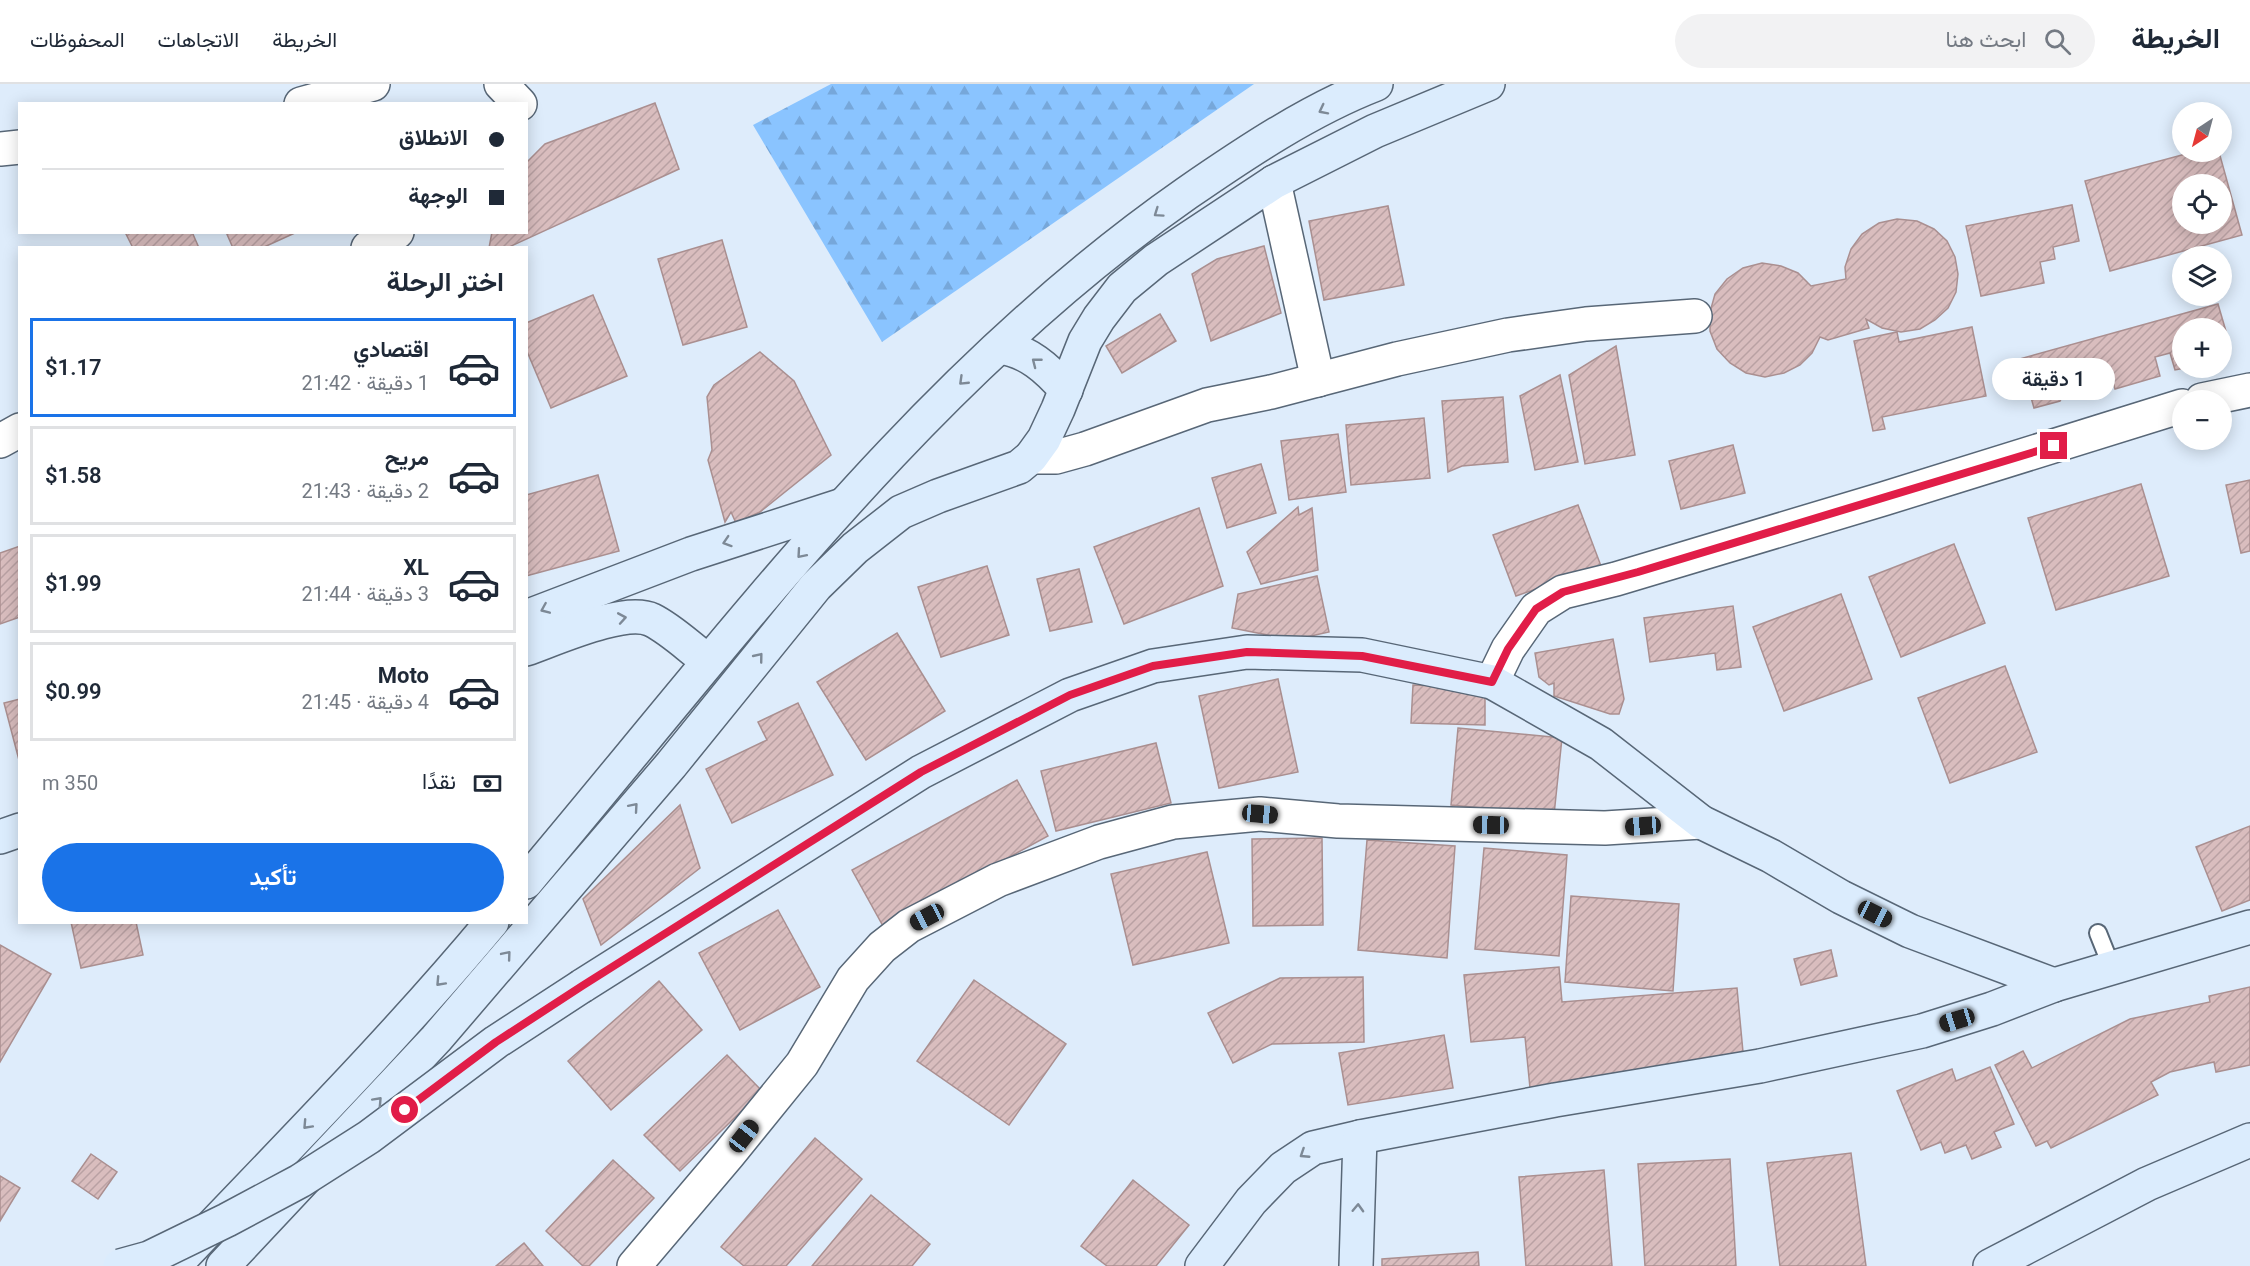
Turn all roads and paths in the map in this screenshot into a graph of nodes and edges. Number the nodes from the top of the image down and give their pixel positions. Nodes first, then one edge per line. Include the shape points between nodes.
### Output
1 (373, 84) edge
2 (501, 84) edge
3 (1376, 84) edge
4 (1488, 84) edge
5 (308, 102) edge
6 (518, 102) edge
7 (18, 147) edge
8 (0, 149) edge
9 (1274, 182) junction
10 (393, 234) edge
11 (372, 246) edge
12 (1695, 316) dead end
13 (999, 347) junction
14 (1318, 380) junction
15 (1066, 390) junction
16 (2250, 390) edge
17 (2232, 394) edge
18 (2172, 409) edge
19 (18, 431) edge
20 (0, 441) edge
21 (1031, 457) junction
22 (843, 505) junction
23 (528, 616) edge
24 (528, 648) edge
25 (708, 661) junction
26 (1492, 682) junction
27 (1701, 822) junction
28 (18, 831) edge
29 (0, 837) edge
30 (528, 880) edge
31 (490, 924) edge
32 (2250, 927) edge
33 (2098, 933) dead end
34 (2112, 968) junction
35 (2054, 985) junction
36 (1360, 1137) junction
37 (2250, 1140) edge
38 (120, 1266) edge
39 (174, 1266) edge
40 (223, 1266) edge
41 (634, 1266) edge
42 (1202, 1266) edge
43 (1356, 1266) edge
44 (1990, 1266) edge

1 - 5 street
2 - 6 street
3 -> 13 street via 1275,135 1138,227
4 - 9 street via 1375,131
7 - 8 street
9 - 14 street
9 - 15 street via 1156,260 1122,288 1085,341
10 - 11 street
12 - 14 street via 1586,324 1508,335
15 -> 13 street via 1025,354
13 -> 22 street via 926,416
14 - 21 street via 1207,405 1056,457
15 - 21 street via 1044,439
16 - 17 street
18 - 26 street via 1563,592 1536,609 1508,649
19 - 20 street
40 -> 21 street via 436,1039 671,765 816,586 855,548 902,512 1019,467
22 -> 23 street via 691,554
22 -> 25 street
24 -> 25 street via 601,622 634,616 650,619
25 - 30 street
26 - 27 street via 1601,744
26 - 38 street, bridge via 1362,656 1247,652 1153,666 1070,695 921,772 496,1042 369,1137 300,1181 149,1258
27 - 35 street via 1910,931
27 - 41 street via 1605,828 1338,821 1260,814 1173,822 1099,842 998,880 909,926 882,947 854,980 802,1064
28 - 29 street
31 -> 39 street
32 - 34 street
33 - 34 lane
34 - 35 street
35 - 36 street via 1922,1031 1760,1066
36 -> 42 street via 1313,1148 1283,1168 1251,1201
43 -> 36 street
37 - 44 street via 2147,1184

